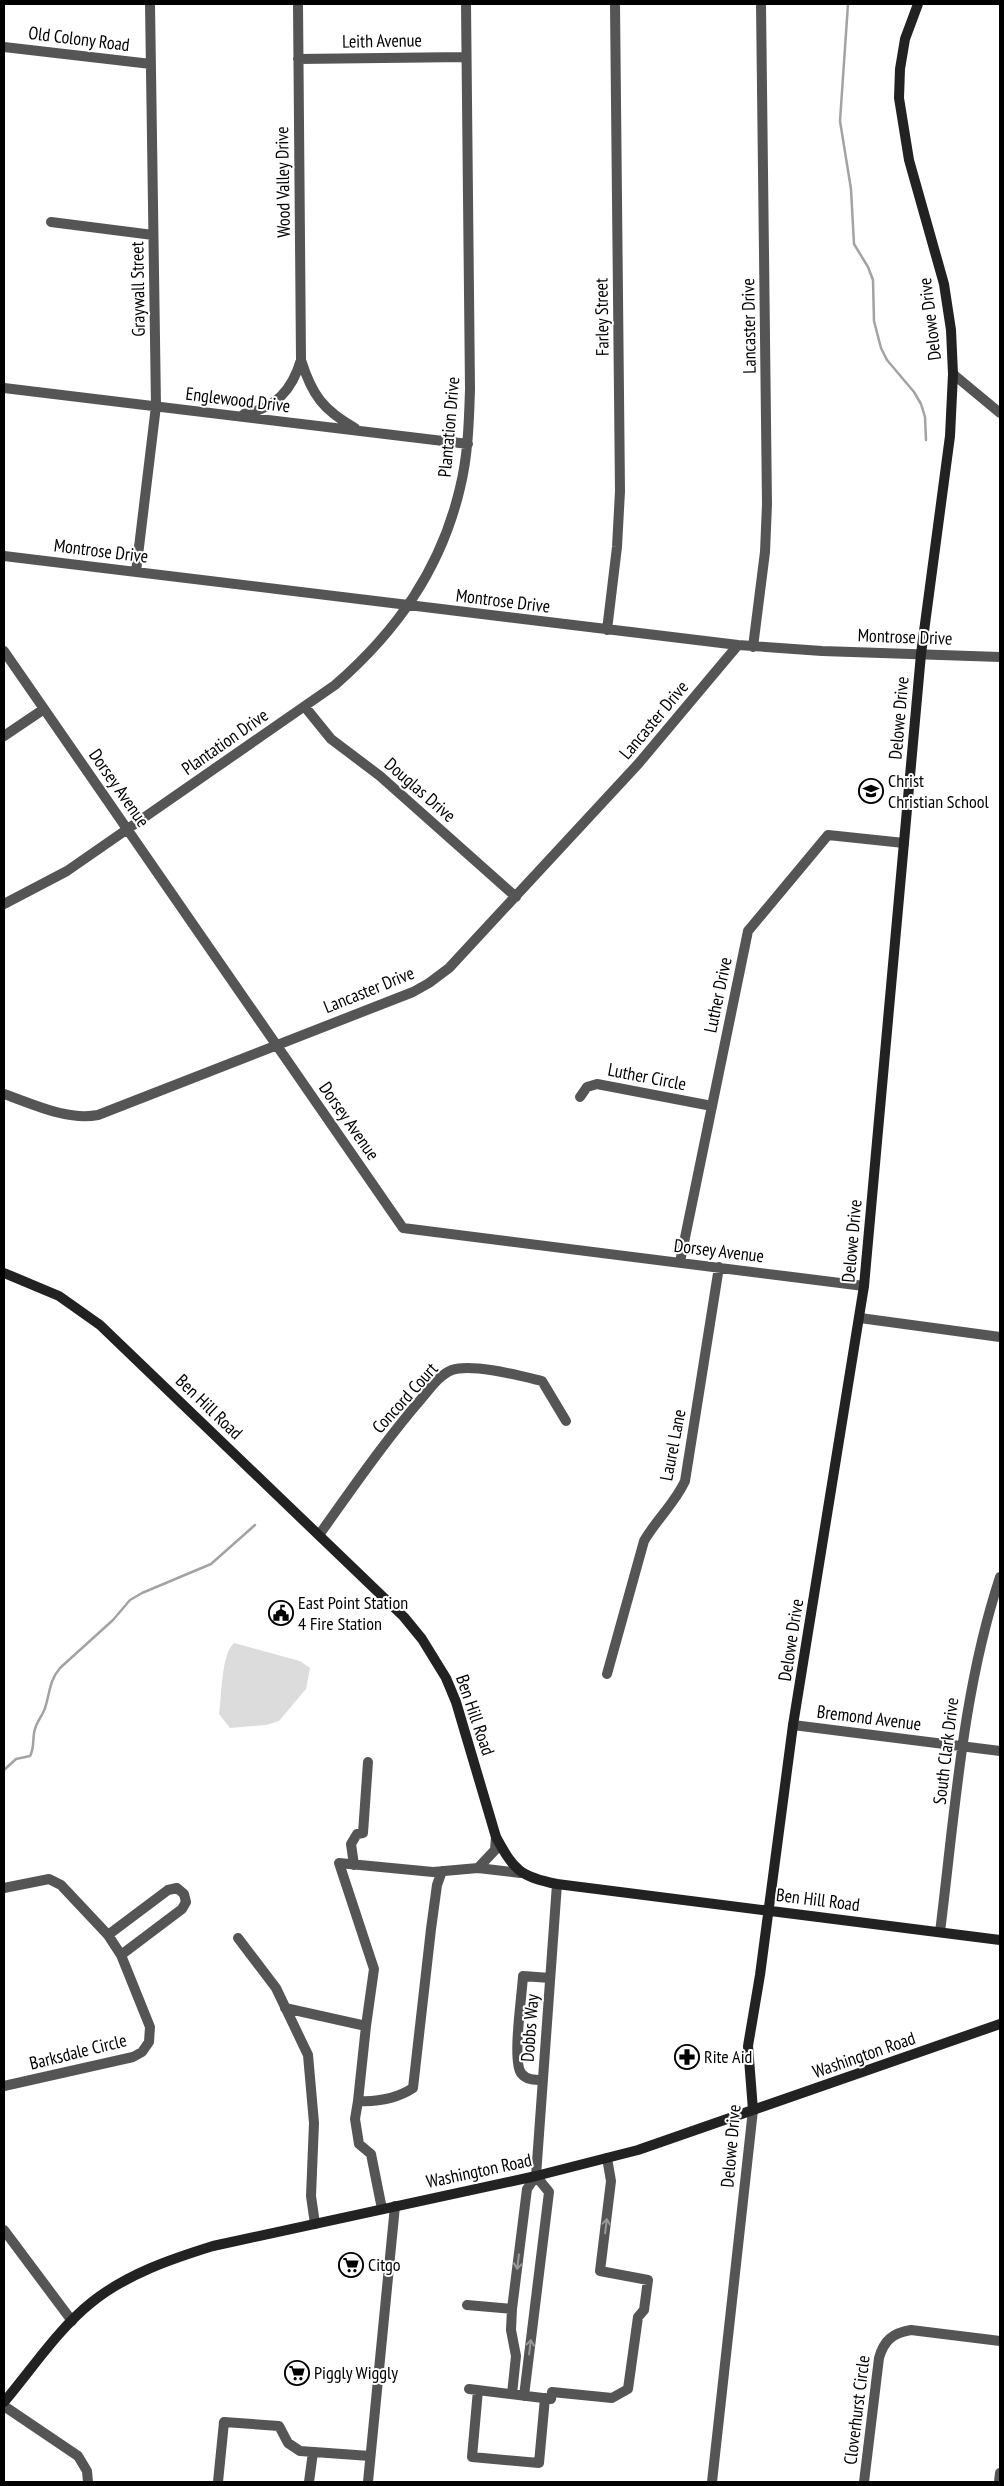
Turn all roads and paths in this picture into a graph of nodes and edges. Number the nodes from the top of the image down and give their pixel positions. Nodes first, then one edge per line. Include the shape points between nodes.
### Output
1 (150, 4) edge
2 (298, 4) edge
3 (466, 4) edge
4 (615, 4) edge
5 (761, 4) edge
6 (918, 4) edge
7 (4, 47) edge
8 (466, 57) junction
9 (298, 58) junction
10 (151, 64) junction
11 (51, 222) dead end
12 (153, 235) junction
13 (301, 360) junction
14 (953, 374) junction
15 (4, 388) edge
16 (156, 406) junction
17 (203, 412) junction
18 (1000, 412) edge
19 (360, 430) junction
20 (468, 444) junction
21 (4, 556) edge
22 (136, 572) junction
23 (408, 605) junction
24 (608, 630) junction
25 (738, 646) junction
26 (754, 647) junction
27 (4, 651) edge
28 (921, 654) junction
29 (1000, 657) edge
30 (304, 706) junction
31 (44, 708) junction
32 (4, 736) edge
33 (128, 830) junction
34 (904, 843) junction
35 (516, 896) junction
36 (4, 904) edge
37 (277, 1045) junction
38 (4, 1094) edge
39 (580, 1097) dead end
40 (712, 1106) junction
41 (680, 1262) junction
42 (719, 1267) junction
43 (4, 1273) edge
44 (864, 1286) junction
45 (860, 1318) junction
46 (1000, 1337) edge
47 (566, 1420) dead end
48 (319, 1535) junction
49 (1000, 1577) edge
50 (607, 1674) dead end
51 (793, 1725) junction
52 (963, 1747) junction
53 (1000, 1752) edge
54 (368, 1762) dead end
55 (496, 1837) junction
56 (354, 1865) junction
57 (478, 1868) junction
58 (442, 1871) junction
59 (520, 1872) junction
60 (558, 1884) junction
61 (4, 1888) edge
62 (769, 1910) junction
63 (940, 1932) junction
64 (108, 1935) junction
65 (238, 1938) dead end
66 (1000, 1940) edge
67 (121, 1955) junction
68 (550, 1978) junction
69 (286, 2008) junction
70 (1000, 2024) edge
71 (366, 2026) junction
72 (543, 2080) junction
73 (4, 2086) edge
74 (358, 2100) junction
75 (753, 2110) junction
76 (607, 2158) junction
77 (536, 2176) junction
78 (396, 2206) junction
79 (382, 2209) junction
80 (315, 2224) junction
81 (4, 2230) edge
82 (467, 2304) dead end
83 (512, 2310) junction
84 (72, 2321) junction
85 (1000, 2341) edge
86 (512, 2394) junction
87 (524, 2396) junction
88 (545, 2398) junction
89 (4, 2402) edge
90 (4, 2406) edge
91 (313, 2452) junction
92 (370, 2456) junction
93 (1000, 2473) edge
94 (88, 2482) edge
95 (218, 2482) edge
96 (309, 2482) edge
97 (368, 2482) edge
98 (712, 2482) edge
99 (864, 2482) edge
100 (999, 2482) edge

1 - 10 street, Graywall Street
2 - 9 street, Wood Valley Drive
3 - 8 street, Plantation Drive
4 - 24 street, Farley Street via 620,491
5 - 26 street, Lancaster Drive via 767,504
6 - 14 street, Delowe Drive via 905,38 900,69 900,106 909,160 944,284
7 - 10 street, Old Colony Road
8 - 9 street, Leith Avenue
8 - 20 street, Plantation Drive
9 - 13 street, Wood Valley Drive
10 - 12 street, Graywall Street
11 - 12 street
12 - 16 street, Graywall Street
13 - 17 street, Wood Valley Drive via 289,388 268,407 244,414
13 - 19 street, Wood Valley Drive via 320,403 336,418
14 - 18 street
14 - 28 street, Delowe Drive via 950,436
15 - 16 street, Englewood Drive
16 - 17 street, Englewood Drive
16 - 22 street, Graywall Street
17 - 19 street, Englewood Drive
19 - 20 street, Englewood Drive
20 - 23 street, Plantation Drive via 449,528 430,571
21 - 22 street, Montrose Drive
22 - 23 street, Montrose Drive
23 - 24 street, Montrose Drive
23 - 30 street, Plantation Drive via 390,631 362,661
24 - 25 street, Montrose Drive
25 - 26 street, Montrose Drive
25 - 35 street, Lancaster Drive via 639,763
26 - 28 street, Montrose Drive
27 - 31 street, Dorsey Avenue
28 - 29 street, Montrose Drive
28 - 34 street, Delowe Drive
30 - 33 street, Plantation Drive
30 - 35 street, Douglas Drive via 331,739 380,776
31 - 32 street
31 - 33 street, Dorsey Avenue
33 - 36 street, Plantation Drive via 67,871
33 - 37 street, Dorsey Avenue
34 - 40 street, Luther Drive via 828,836 748,931
34 - 44 street, Delowe Drive
35 - 37 street, Lancaster Drive via 449,968 429,983
37 - 38 street, Lancaster Drive via 98,1115 73,1116
37 - 41 street, Dorsey Avenue via 403,1228
39 - 40 street, Luther Circle via 587,1087 597,1084
40 - 41 street, Luther Drive
41 - 42 street, Dorsey Avenue
42 - 44 street, Dorsey Avenue
42 - 50 street, Laurel Lane via 685,1481 678,1496 644,1541
43 - 48 street, Ben Hill Road via 59,1296 100,1325
44 - 45 street, Delowe Drive
45 - 46 street
45 - 51 street, Delowe Drive
47 - 48 street, Concord Court via 542,1381 469,1368 452,1370 440,1377 396,1429
48 - 55 street, Ben Hill Road via 404,1617 438,1663 456,1702
49 - 52 street, South Clark Drive via 979,1648
51 - 52 street, Bremond Avenue
51 - 62 street, Delowe Drive
52 - 53 street, Bremond Avenue
52 - 63 street, South Clark Drive
54 - 56 street via 363,1833 357,1834 351,1844
55 - 57 street via 495,1850
55 - 59 street, Ben Hill Road
56 - 58 street
56 - 71 street via 339,1863 374,1969
57 - 58 street
57 - 59 street
58 - 74 street via 432,1920 413,2088 392,2098 372,2102
59 - 60 street, Ben Hill Road
60 - 62 street, Ben Hill Road
60 - 68 street, Dobbs Way
61 - 64 street, Barksdale Circle via 49,1879 61,1885
62 - 63 street, Ben Hill Road
62 - 75 street, Delowe Drive via 748,2046
63 - 66 street, Ben Hill Road
64 - 67 street, Barksdale Circle
64 - 67 street via 168,1890 176,1888 184,1894 186,1902 182,1909
65 - 69 street via 276,1988
67 - 73 street, Barksdale Circle via 150,2028 149,2042 142,2052 133,2057
68 - 72 street, Dobbs Way
68 - 72 street via 523,1976 516,2061 522,2074 530,2079
69 - 71 street
69 - 80 street via 308,2055 314,2123 311,2196
70 - 75 street, Washington Road
71 - 74 street
72 - 77 street, Dobbs Way
74 - 79 street via 355,2119 359,2144 371,2154
75 - 76 street, Washington Road via 643,2149
75 - 98 street, Delowe Drive
76 - 77 street, Washington Road
88 -> 76 street via 551,2399 552,2392 612,2398 628,2389 638,2317 644,2310 648,2280 600,2271 611,2182
77 - 78 street, Washington Road
77 -> 83 street via 527,2189
87 -> 77 street via 549,2192
78 - 79 street, Washington Road
78 - 92 street
79 - 80 street, Washington Road
80 - 84 street, Washington Road via 213,2246 174,2258 114,2286
81 - 84 street
82 - 83 street
83 - 86 street via 511,2330 516,2356
84 - 89 street, Washington Road
85 - 99 street, Cloverhurst Circle via 910,2330 898,2332 887,2340 879,2358
86 - 87 street
86 - 88 street via 474,2389 472,2457 539,2463
87 - 88 street
90 - 94 street via 78,2456 87,2471
91 - 92 street
91 - 95 street via 300,2451 288,2443 279,2426 224,2422
91 - 96 street
92 - 97 street
93 - 100 street

